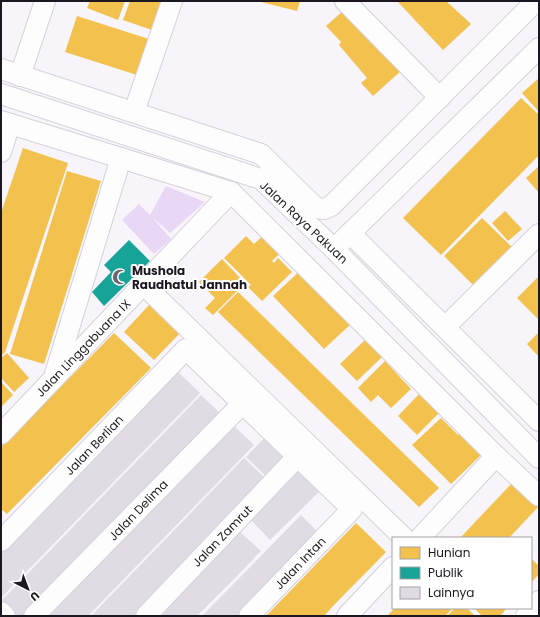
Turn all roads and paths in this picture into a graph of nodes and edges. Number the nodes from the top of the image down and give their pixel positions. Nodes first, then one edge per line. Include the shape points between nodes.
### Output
1 (45, 1) edge
2 (172, 1) edge
3 (345, 1) edge
4 (530, 3) edge
5 (539, 48) edge
6 (1, 69) edge
7 (20, 76) junction
8 (1, 94) edge
9 (440, 98) junction
10 (134, 112) junction
11 (6, 122) edge
12 (1, 152) edge
13 (121, 158) junction
14 (231, 192) junction
15 (350, 233) junction
16 (539, 234) edge
17 (334, 249) junction
18 (144, 285) junction
19 (445, 327) junction
20 (54, 379) junction
21 (243, 403) junction
22 (536, 412) edge
23 (1, 434) edge
24 (298, 456) junction
25 (496, 456) junction
26 (539, 458) edge
27 (539, 496) edge
28 (403, 537) edge
29 (421, 537) edge
30 (1, 541) edge
31 (392, 568) edge
32 (539, 601) edge
33 (1, 612) edge
34 (5, 616) edge
35 (34, 616) edge
36 (146, 616) edge
37 (248, 616) edge
38 (347, 616) edge
39 (526, 616) edge

1 - 7 street
2 - 10 street
3 - 9 street
4 - 9 street
5 - 15 street
6 - 7 street
7 - 10 street
8 - 17 street, Jalan Raya Pakuan via 261,179
9 - 10 street via 331,206 324,209 316,208 261,154
11 - 12 street
11 - 13 street
13 - 14 street
13 - 20 street
14 - 18 street, Jalan Linggabuana IX
14 - 25 street
15 - 17 street
15 - 19 street
16 - 19 street
17 - 26 street, Jalan Raya Pakuan
18 - 20 street, Jalan Linggabuana IX
18 - 28 street
19 - 22 street
20 - 23 street, Jalan Linggabuana IX
21 - 24 street
21 - 30 street, Jalan Berlian via 186,349
21 - 35 street, Jalan Delima
24 - 36 street, Jalan Zamrut
24 - 37 street, Jalan Intan via 352,509
25 - 27 street
25 - 29 street
31 - 38 street
32 - 39 street
33 - 34 street

